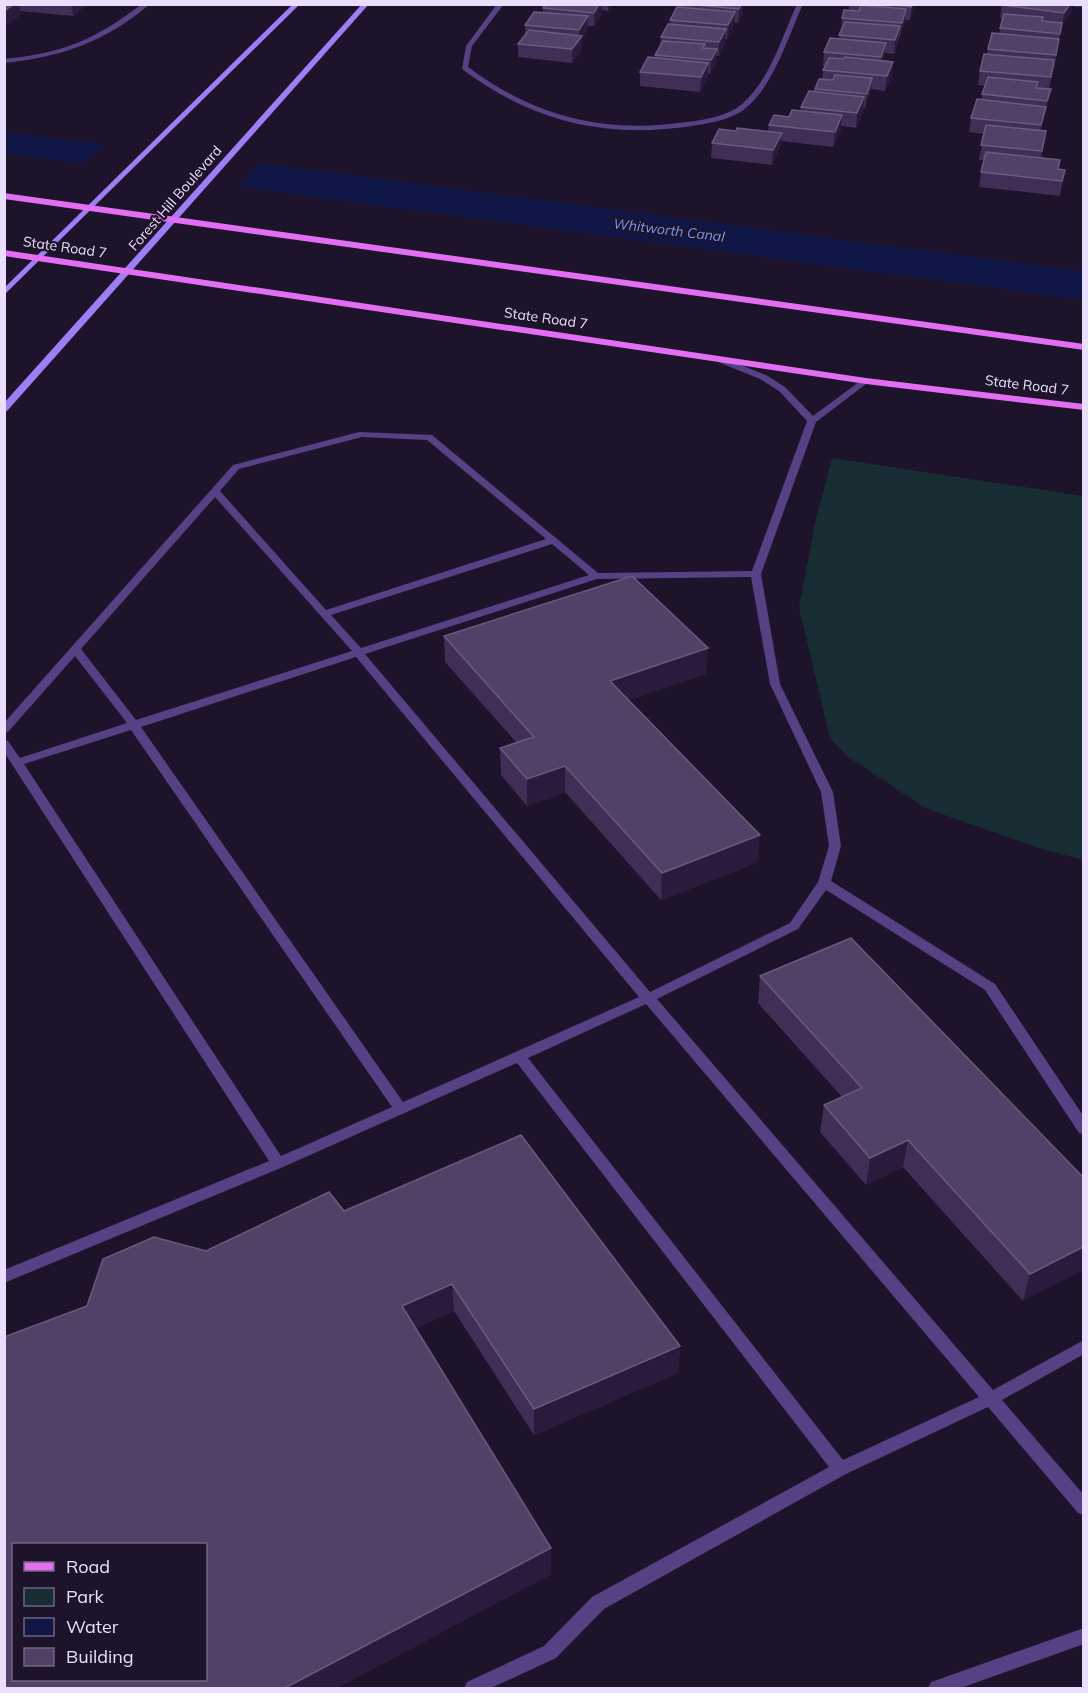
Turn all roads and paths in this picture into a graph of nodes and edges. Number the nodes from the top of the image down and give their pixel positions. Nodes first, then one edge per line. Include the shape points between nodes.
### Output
1 (147, 4) edge
2 (297, 4) edge
3 (366, 4) edge
4 (501, 4) edge
5 (800, 4) edge
6 (4, 61) edge
7 (4, 196) edge
8 (91, 208) junction
9 (173, 219) junction
10 (4, 253) edge
11 (39, 258) junction
12 (130, 272) junction
13 (4, 293) edge
14 (1083, 347) edge
15 (721, 360) junction
16 (866, 381) junction
17 (1083, 408) edge
18 (4, 409) edge
19 (812, 421) junction
20 (215, 491) junction
21 (554, 540) junction
22 (756, 574) junction
23 (596, 576) junction
24 (324, 614) junction
25 (76, 649) junction
26 (359, 653) junction
27 (134, 725) junction
28 (4, 730) edge
29 (4, 743) edge
30 (16, 763) junction
31 (824, 883) junction
32 (648, 998) junction
33 (519, 1056) junction
34 (400, 1108) junction
35 (1083, 1129) edge
36 (278, 1163) junction
37 (4, 1277) edge
38 (1083, 1346) edge
39 (990, 1399) junction
40 (840, 1469) junction
41 (1083, 1508) edge
42 (1083, 1635) edge
43 (473, 1689) edge
44 (937, 1689) edge

1 - 6 street via 104,34 74,48
2 - 8 main road
3 - 9 main road, Forest Hill Boulevard
4 - 5 street via 469,46 464,68 485,86 567,121 649,128 710,121 741,108 758,91
7 - 8 main road
8 - 9 main road
8 - 11 main road
9 - 12 main road, Forest Hill Boulevard
9 - 14 main road
10 - 11 main road, State Road 7
11 - 12 main road, State Road 7
11 - 13 main road
12 - 15 main road, State Road 7
12 - 18 main road, Forest Hill Boulevard
15 - 16 main road, State Road 7
15 - 19 street via 782,389
16 - 17 main road, State Road 7
16 - 19 street
19 - 22 street
20 - 21 street via 236,467 362,434 429,437
20 - 24 street
20 - 25 street
21 - 23 street
21 - 24 street
22 - 23 street
22 - 31 street via 775,684 827,792 835,846
23 - 26 street
24 - 26 street
25 - 27 street
25 - 28 street
26 - 27 street
26 - 32 street
27 - 30 street
27 - 34 street
29 - 30 street
30 - 36 street
31 - 32 street via 794,926
31 - 35 street via 990,987
32 - 33 street
32 - 39 street
33 - 34 street
33 - 40 street
34 - 36 street
36 - 37 street
38 - 39 street
39 - 40 street
39 - 41 street
40 - 43 street via 598,1603 550,1652
42 - 44 street

